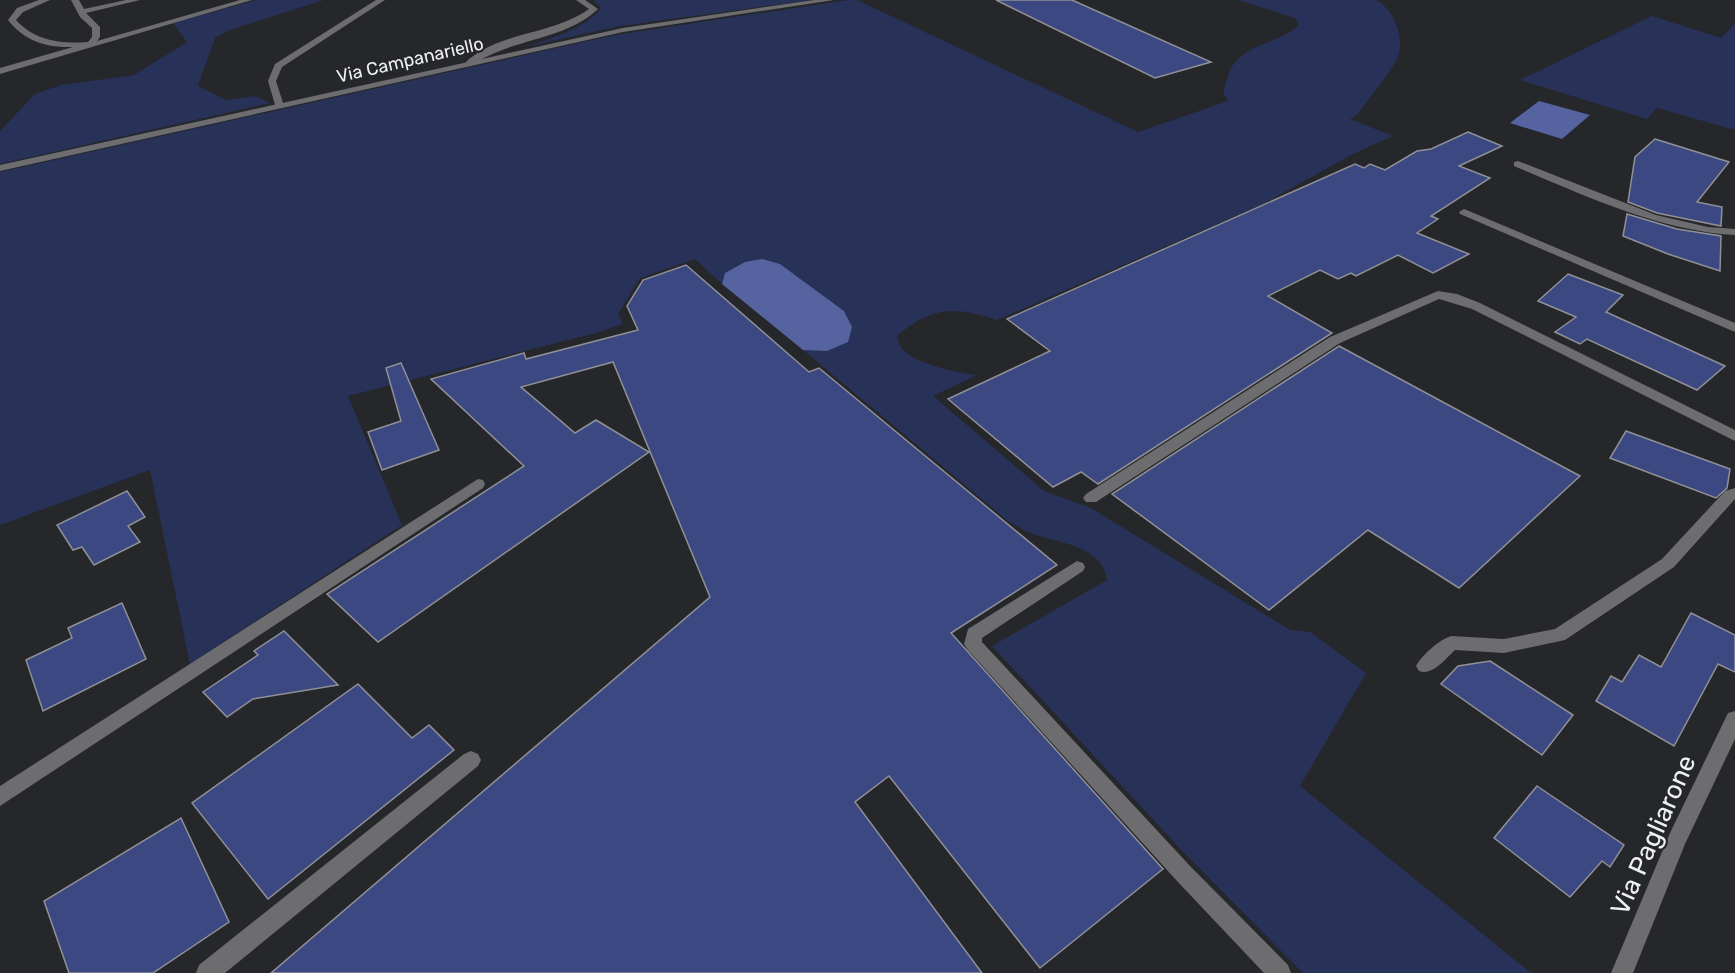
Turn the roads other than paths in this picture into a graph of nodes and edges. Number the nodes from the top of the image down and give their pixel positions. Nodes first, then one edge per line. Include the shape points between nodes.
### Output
1 (46, 0) edge
2 (75, 0) edge
3 (136, 0) edge
4 (248, 0) edge
5 (381, 0) edge
6 (580, 0) edge
7 (830, 0) edge
8 (81, 12) junction
9 (90, 44) junction
10 (468, 64) junction
11 (0, 71) edge
12 (279, 106) junction
13 (1518, 164) dead end
14 (0, 168) edge
15 (1464, 212) dead end
16 (1735, 232) edge
17 (1735, 328) edge
18 (1735, 436) edge
19 (478, 484) dead end
20 (1735, 493) edge
21 (1091, 498) dead end
22 (1077, 567) dead end
23 (1425, 666) dead end
24 (1735, 719) edge
25 (471, 760) dead end
26 (0, 797) edge
27 (207, 973) edge
28 (1280, 973) edge
29 (1622, 973) edge

1 - 9 street via 20,10 11,24 66,47
2 - 8 street
3 - 8 street
4 - 9 street
5 - 12 street via 278,66 272,81
6 - 10 street via 594,9 586,16 554,31 498,45
7 - 10 street, Via Campanariello via 623,30
8 - 9 street via 96,27 96,37
9 - 11 street
10 - 12 street, Via Campanariello
12 - 14 street, Via Campanariello
13 - 16 street via 1649,215 1715,232
15 - 17 street
18 - 21 street via 1476,306 1438,295 1335,340
19 - 26 street
20 - 23 street via 1668,563 1559,635 1504,646 1451,643
22 - 28 street via 974,634 973,644
24 - 29 street, Via Pagliarone via 1677,840
25 - 27 street

